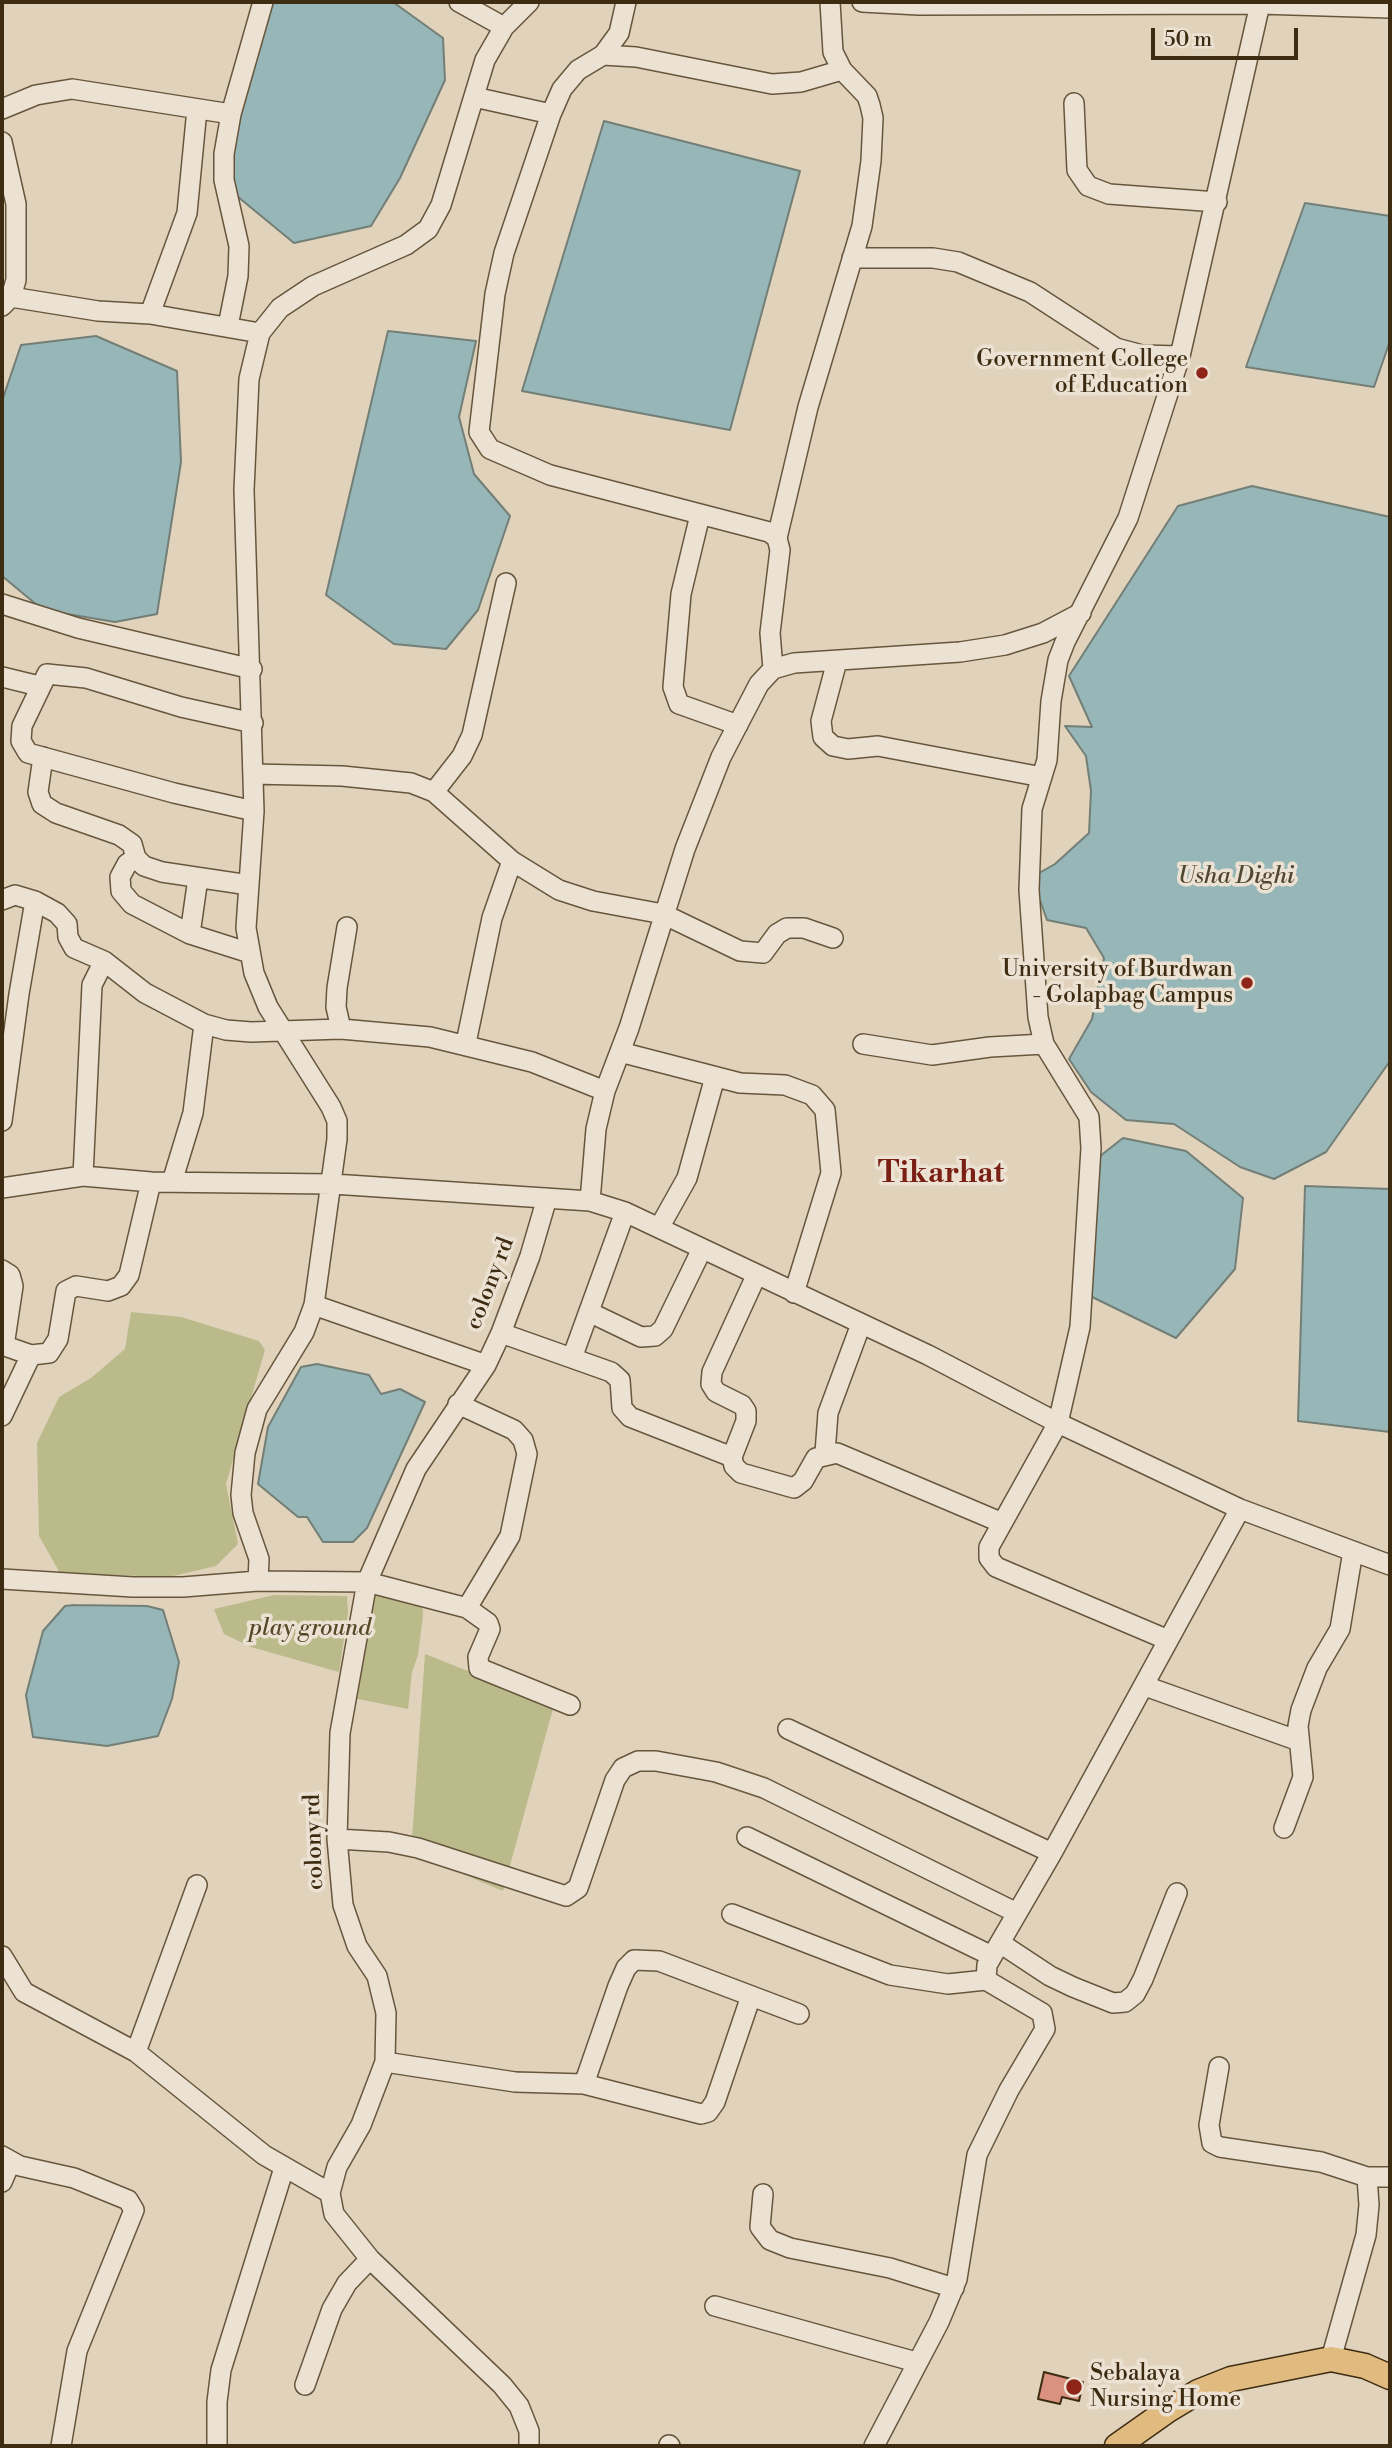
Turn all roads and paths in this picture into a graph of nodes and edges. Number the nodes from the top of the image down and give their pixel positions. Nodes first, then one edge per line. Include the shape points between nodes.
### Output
1 (263, 2) edge
2 (459, 2) edge
3 (529, 2) edge
4 (626, 2) edge
5 (830, 2) edge
6 (862, 2) edge
7 (1038, 2) edge
8 (962, 3) edge
9 (1260, 4) junction
10 (1390, 8) edge
11 (504, 27) junction
12 (603, 55) junction
13 (842, 70) junction
14 (474, 96) junction
15 (1074, 103) dead end
16 (2, 109) edge
17 (197, 110) junction
18 (231, 114) junction
19 (551, 114) junction
20 (2, 142) edge
21 (1217, 202) junction
22 (9, 251) edge
23 (852, 258) junction
24 (6, 302) edge
25 (150, 314) junction
26 (228, 326) junction
27 (260, 332) junction
28 (1180, 356) junction
29 (700, 515) junction
30 (777, 538) junction
31 (506, 583) dead end
32 (2, 604) edge
33 (1081, 613) junction
34 (837, 661) junction
35 (252, 669) junction
36 (773, 669) junction
37 (2, 677) edge
38 (39, 686) junction
39 (253, 723) junction
40 (738, 725) junction
41 (43, 757) junction
42 (253, 774) junction
43 (1042, 777) junction
44 (434, 792) junction
45 (254, 811) junction
46 (136, 858) junction
47 (512, 861) junction
48 (198, 878) junction
49 (249, 885) junction
50 (2, 900) edge
51 (35, 901) junction
52 (663, 915) junction
53 (347, 927) dead end
54 (190, 934) junction
55 (833, 939) dead end
56 (250, 953) junction
57 (104, 961) junction
58 (204, 1024) junction
59 (341, 1029) junction
60 (285, 1032) junction
61 (466, 1043) junction
62 (863, 1044) dead end
63 (1044, 1044) junction
64 (620, 1052) junction
65 (715, 1077) junction
66 (605, 1091) junction
67 (2, 1121) edge
68 (83, 1175) junction
69 (151, 1182) junction
70 (172, 1182) junction
71 (333, 1184) junction
72 (2, 1188) edge
73 (547, 1198) junction
74 (590, 1200) junction
75 (625, 1212) junction
76 (659, 1228) junction
77 (702, 1249) junction
78 (2, 1270) edge
79 (756, 1276) junction
80 (794, 1293) junction
81 (314, 1305) junction
82 (589, 1312) junction
83 (861, 1324) junction
84 (501, 1333) junction
85 (3, 1345) edge
86 (31, 1355) junction
87 (572, 1358) junction
88 (486, 1364) junction
89 (458, 1404) junction
90 (2, 1416) edge
91 (1058, 1423) junction
92 (825, 1453) junction
93 (732, 1457) junction
94 (1240, 1509) junction
95 (1000, 1522) junction
96 (1353, 1551) junction
97 (1390, 1564) edge
98 (2, 1579) edge
99 (258, 1581) junction
100 (367, 1582) junction
101 (467, 1608) junction
102 (1168, 1640) junction
103 (1145, 1686) junction
104 (570, 1706) dead end
105 (788, 1728) dead end
106 (1299, 1741) junction
107 (1284, 1828) dead end
108 (747, 1837) dead end
109 (337, 1839) junction
110 (1052, 1853) junction
111 (197, 1885) dead end
112 (1177, 1893) dead end
113 (1017, 1913) junction
114 (732, 1914) dead end
115 (996, 1949) junction
116 (2, 1955) edge
117 (986, 1980) junction
118 (751, 1996) junction
119 (799, 2014) dead end
120 (136, 2052) junction
121 (385, 2062) junction
122 (1219, 2067) dead end
123 (584, 2084) junction
124 (6, 2159) edge
125 (284, 2168) junction
126 (1367, 2177) junction
127 (1390, 2177) edge
128 (2, 2182) edge
129 (330, 2193) junction
130 (763, 2194) dead end
131 (370, 2259) junction
132 (954, 2288) junction
133 (715, 2306) dead end
134 (1331, 2359) junction
135 (916, 2362) junction
136 (1390, 2377) edge
137 (305, 2385) dead end
138 (529, 2439) edge
139 (61, 2446) edge
140 (217, 2446) edge
141 (874, 2446) edge
142 (1117, 2446) edge

1 - 18 street
2 - 11 street
3 - 11 street
4 - 12 street via 619,33
5 - 13 street via 833,52
6 - 8 street
7 - 8 street
7 - 9 street
9 - 10 street
9 - 21 street
11 - 14 street via 485,60
12 - 13 street via 772,83 801,82
12 - 19 street via 578,70 562,89
13 - 23 street via 866,96 873,118 862,226
14 - 19 street
14 - 27 street via 441,205 428,229 406,245 313,286 280,308
15 - 21 street via 1077,170 1088,186 1109,194
16 - 17 street via 36,95 72,89
17 - 18 street
17 - 25 street via 187,213
18 - 26 street via 224,180 239,246
19 - 29 street via 504,253 495,294 478,419 483,443 500,456 550,475
20 - 22 street via 16,204
21 - 28 street
22 - 24 street via 16,280
23 - 28 street via 958,262 1030,292 1116,348 1142,355
23 - 30 street via 808,407
24 - 25 street
25 - 26 street
26 - 27 street
27 - 35 street via 249,379 244,490
28 - 33 street via 1128,518
29 - 30 street
29 - 40 street via 681,594 673,687 679,704
30 - 36 street via 780,550 770,633
31 - 44 street via 472,735
32 - 35 street via 78,628
33 - 34 street via 1043,633 1005,645
33 - 43 street via 1058,660
34 - 36 street
34 - 43 street via 821,721 823,737 833,746 878,746
35 - 39 street
36 - 40 street via 759,684
37 - 38 street
38 - 39 street via 47,674 61,674
38 - 41 street via 22,726 21,741 29,753
39 - 42 street
40 - 52 street via 721,757
41 - 45 street
41 - 46 street via 38,792 42,804 119,835 132,844
42 - 44 street via 342,776 411,783
42 - 45 street
43 - 63 street via 1032,809 1029,890
44 - 47 street
45 - 49 street
46 - 48 street via 162,872
46 - 54 street via 120,877 121,891 132,904
47 - 52 street via 559,890
47 - 61 street via 492,918
48 - 49 street
48 - 54 street
49 - 56 street via 246,928
50 - 51 street via 15,895
51 - 57 street via 67,924 74,948
51 - 67 street
52 - 55 street via 748,952 763,953 787,928 804,928
52 - 64 street
53 - 59 street via 337,988
54 - 56 street
56 - 60 street via 268,1007
57 - 58 street via 145,993
57 - 68 street via 92,985
58 - 60 street via 226,1030
58 - 70 street via 192,1113
59 - 60 street
59 - 61 street
60 - 71 street via 337,1121
61 - 66 street via 561,1072
62 - 63 street via 932,1055
63 - 91 street via 1088,1117 1091,1148 1080,1327
64 - 65 street
64 - 66 street
65 - 76 street via 687,1178
65 - 80 street via 785,1085 812,1095 825,1110 831,1173
66 - 74 street via 596,1129
68 - 69 street
68 - 72 street
69 - 70 street
69 - 86 street via 129,1275 121,1286 108,1291 76,1286 66,1291 58,1339 49,1353
70 - 71 street
71 - 73 street
71 - 81 street
73 - 74 street
73 - 84 street, colony rd
74 - 75 street
75 - 76 street
75 - 82 street
76 - 77 street
77 - 79 street
77 - 82 street via 663,1329 655,1336 640,1337
78 - 85 street via 10,1275 13,1286
79 - 80 street
79 - 93 street via 712,1372 716,1392 747,1411
80 - 83 street
81 - 88 street
81 - 99 street via 304,1332 257,1409 245,1453 241,1495 259,1559
82 - 87 street
83 - 91 street
83 - 92 street via 828,1413
84 - 87 street
84 - 88 street, colony rd
85 - 86 street
86 - 90 street
87 - 93 street via 611,1372 620,1380 622,1408 630,1417
88 - 89 street, colony rd
89 - 100 street, colony rd via 416,1469
89 - 101 street via 514,1430 527,1454 510,1536
91 - 94 street
91 - 95 street
92 - 93 street via 794,1488 741,1473
92 - 95 street via 837,1453
94 - 96 street
94 - 102 street
95 - 102 street via 989,1547 989,1558 996,1567
96 - 97 street
96 - 106 street via 1340,1629 1310,1685 1298,1726
98 - 99 street via 132,1587
99 - 100 street
100 - 101 street
100 - 109 street, colony rd via 340,1733
101 - 104 street via 490,1629 478,1657 479,1668
102 - 103 street
103 - 106 street
103 - 110 street
105 - 110 street
106 - 107 street via 1303,1777
108 - 115 street
109 - 113 street via 418,1848 566,1896 578,1888 623,1768 638,1761 656,1761 716,1772 764,1788
109 - 121 street, colony rd via 343,1906 357,1946 377,1976 386,2013
110 - 113 street
111 - 120 street
112 - 115 street via 1143,1979 1125,2002 1112,2003
113 - 115 street
114 - 117 street via 890,1975 948,1984
115 - 117 street
116 - 120 street via 24,1992
117 - 132 street via 1042,2013 1046,2020 977,2155
118 - 119 street
118 - 123 street via 708,2112 690,2113
118 - 123 street via 659,1961 634,1960 618,1986
120 - 125 street
121 - 123 street via 515,2082
121 - 129 street, colony rd
122 - 126 street via 1209,2125 1212,2143 1321,2162
124 - 128 street
124 - 139 street via 74,2178 128,2200 134,2210 77,2351
125 - 129 street
125 - 140 street via 221,2370
126 - 127 street
126 - 134 street via 1366,2235
129 - 131 street via 334,2214
130 - 132 street via 760,2227 770,2240 890,2267
131 - 137 street via 347,2283 332,2309
131 - 138 street via 502,2385 519,2406
132 - 135 street
133 - 135 street
134 - 136 main road
134 - 142 main road via 1254,2374 1198,2392
135 - 141 street

